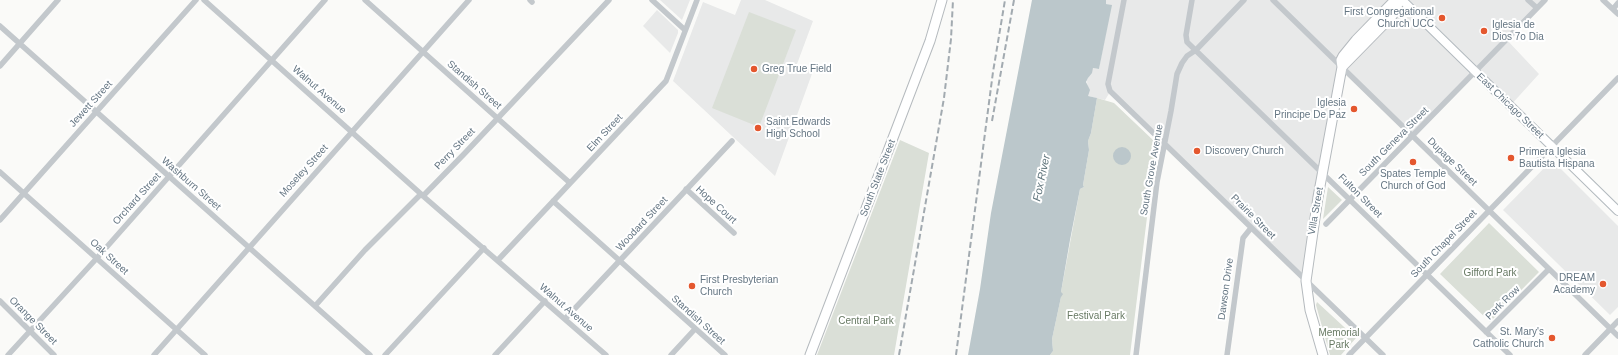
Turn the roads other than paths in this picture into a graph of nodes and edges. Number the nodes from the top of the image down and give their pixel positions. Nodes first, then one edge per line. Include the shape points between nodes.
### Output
1 (58, 0) edge
2 (196, 0) edge
3 (204, 0) edge
4 (325, 0) edge
5 (365, 0) edge
6 (469, 0) edge
7 (608, 0) edge
8 (652, 0) edge
9 (697, 0) edge
10 (942, 0) edge
11 (1124, 0) edge
12 (1192, 0) edge
13 (1244, 0) edge
14 (1274, 0) edge
15 (1395, 0) edge
16 (1400, 0) edge
17 (1528, 0) edge
18 (1545, 0) edge
19 (1604, 0) edge
20 (1618, 4) edge
21 (1537, 8) junction
22 (1613, 9) junction
23 (1618, 14) edge
24 (0, 26) edge
25 (685, 30) junction
26 (19, 44) junction
27 (1196, 50) junction
28 (422, 52) junction
29 (272, 60) junction
30 (0, 66) edge
31 (1342, 67) junction
32 (1475, 72) junction
33 (1618, 78) edge
34 (96, 112) junction
35 (497, 117) junction
36 (352, 131) junction
37 (1413, 136) junction
38 (732, 141) dead end
39 (1164, 144) junction
40 (1552, 146) junction
41 (0, 172) edge
42 (1323, 172) junction
43 (169, 177) junction
44 (570, 183) junction
45 (686, 190) junction
46 (24, 193) junction
47 (422, 195) junction
48 (1350, 200) junction
49 (553, 201) junction
50 (1489, 211) junction
51 (1618, 211) edge
52 (0, 220) edge
53 (1326, 224) dead end
54 (1251, 228) junction
55 (734, 233) dead end
56 (249, 248) junction
57 (484, 248) junction
58 (97, 258) junction
59 (498, 260) junction
60 (620, 261) junction
61 (1549, 269) junction
62 (1427, 274) junction
63 (1306, 281) junction
64 (0, 300) edge
65 (545, 301) junction
66 (315, 306) junction
67 (565, 319) junction
68 (1618, 321) edge
69 (176, 329) junction
70 (695, 329) junction
71 (1611, 329) junction
72 (31, 331) junction
73 (1486, 332) junction
74 (1618, 336) edge
75 (1365, 338) junction
76 (8, 355) edge
77 (54, 355) edge
78 (154, 355) edge
79 (205, 355) edge
80 (370, 355) edge
81 (385, 355) edge
82 (495, 355) edge
83 (606, 355) edge
84 (671, 355) edge
85 (725, 355) edge
86 (810, 355) edge
87 (1136, 355) edge
88 (1227, 355) edge
89 (1323, 355) edge
90 (1349, 355) edge
91 (1383, 355) edge
92 (1510, 355) edge
93 (1585, 355) edge

1 - 26 street
2 - 34 street, Jewett Street
3 - 29 street, Walnut Avenue
4 - 29 street, Orchard Street
5 - 28 street, Standish Street
6 - 28 street, Moseley Street
7 - 35 street, Perry Street
8 - 25 street
9 - 25 street, Elm Street
10 - 86 main road, South State Street via 927,49
11 - 39 street, Prairie Street via 1108,84 1110,91
12 - 27 street via 1186,35 1188,42
13 - 27 street, South Grove Avenue
14 - 31 street, Dupage Street
15 - 31 main road, Villa Street via 1348,49 1341,60
16 - 31 main road via 1392,16
16 - 32 street, East Chicago Street
17 - 21 street
18 - 21 street, South Geneva Street
19 - 22 street
20 - 22 street
21 - 32 street, South Geneva Street
22 - 23 street
24 - 26 street, Washburn Street
25 - 44 street, Elm Street via 666,81
26 - 30 street
26 - 34 street, Washburn Street
27 - 39 street, South Grove Avenue via 1184,60 1177,74
27 - 42 street, Fulton Street
28 - 35 street, Standish Street
28 - 36 street, Moseley Street
29 - 36 street, Walnut Avenue
29 - 43 street, Orchard Street
31 - 37 street, Dupage Street
31 - 42 main road, Villa Street
32 - 37 street, South Geneva Street
32 - 40 street, East Chicago Street
33 - 40 street, South Chapel Street
34 - 43 street, Washburn Street
34 - 46 street, Jewett Street
35 - 44 street, Standish Street
35 - 47 street, Perry Street
36 - 47 street, Walnut Avenue
36 - 56 street, Moseley Street
37 - 48 street, South Geneva Street
37 - 50 street, Dupage Street
38 - 45 street, Woodard Street
39 - 54 street, Prairie Street
39 - 87 street, South Grove Avenue
40 - 50 street, South Chapel Street
40 - 51 street, East Chicago Street
41 - 46 street, Oak Street
42 - 48 street, Fulton Street
42 - 63 main road, Villa Street
43 - 56 street, Washburn Street
43 - 58 street, Orchard Street
44 - 49 street, Elm Street
45 - 55 street, Hope Court
45 - 60 street, Woodard Street
46 - 52 street, Jewett Street
46 - 58 street, Oak Street
47 - 57 street, Walnut Avenue
47 - 66 street, Perry Street via 365,250
48 - 53 street, South Geneva Street
48 - 62 street, Fulton Street
49 - 59 street, Elm Street
49 - 60 street, Standish Street
50 - 61 street, Dupage Street
50 - 62 street, South Chapel Street
54 - 63 street, Prairie Street
54 - 88 street, Dawson Drive via 1243,238
56 - 66 street, Washburn Street
56 - 69 street, Moseley Street
57 - 59 street, Walnut Avenue
57 - 81 street
58 - 69 street, Oak Street
58 - 72 street, Orchard Street
59 - 65 street, Walnut Avenue
60 - 67 street, Woodard Street
60 - 70 street, Standish Street
61 - 71 street, Dupage Street
61 - 73 street, Park Row
62 - 73 street, Fulton Street
62 - 75 street, South Chapel Street
63 - 75 street, Prairie Street
63 - 89 main road, Villa Street via 1310,310
64 - 72 street, Orange Street
65 - 67 street, Walnut Avenue
65 - 82 street
66 - 80 street, Washburn Street
67 - 83 street, Walnut Avenue
68 - 71 street
69 - 78 street, Moseley Street
69 - 79 street, Oak Street
70 - 84 street
70 - 85 street, Standish Street
71 - 74 street, Dupage Street
71 - 93 street
72 - 76 street, Orchard Street
72 - 77 street, Orange Street
73 - 92 street, Fulton Street
75 - 90 street, South Chapel Street
75 - 91 street, Prairie Street

